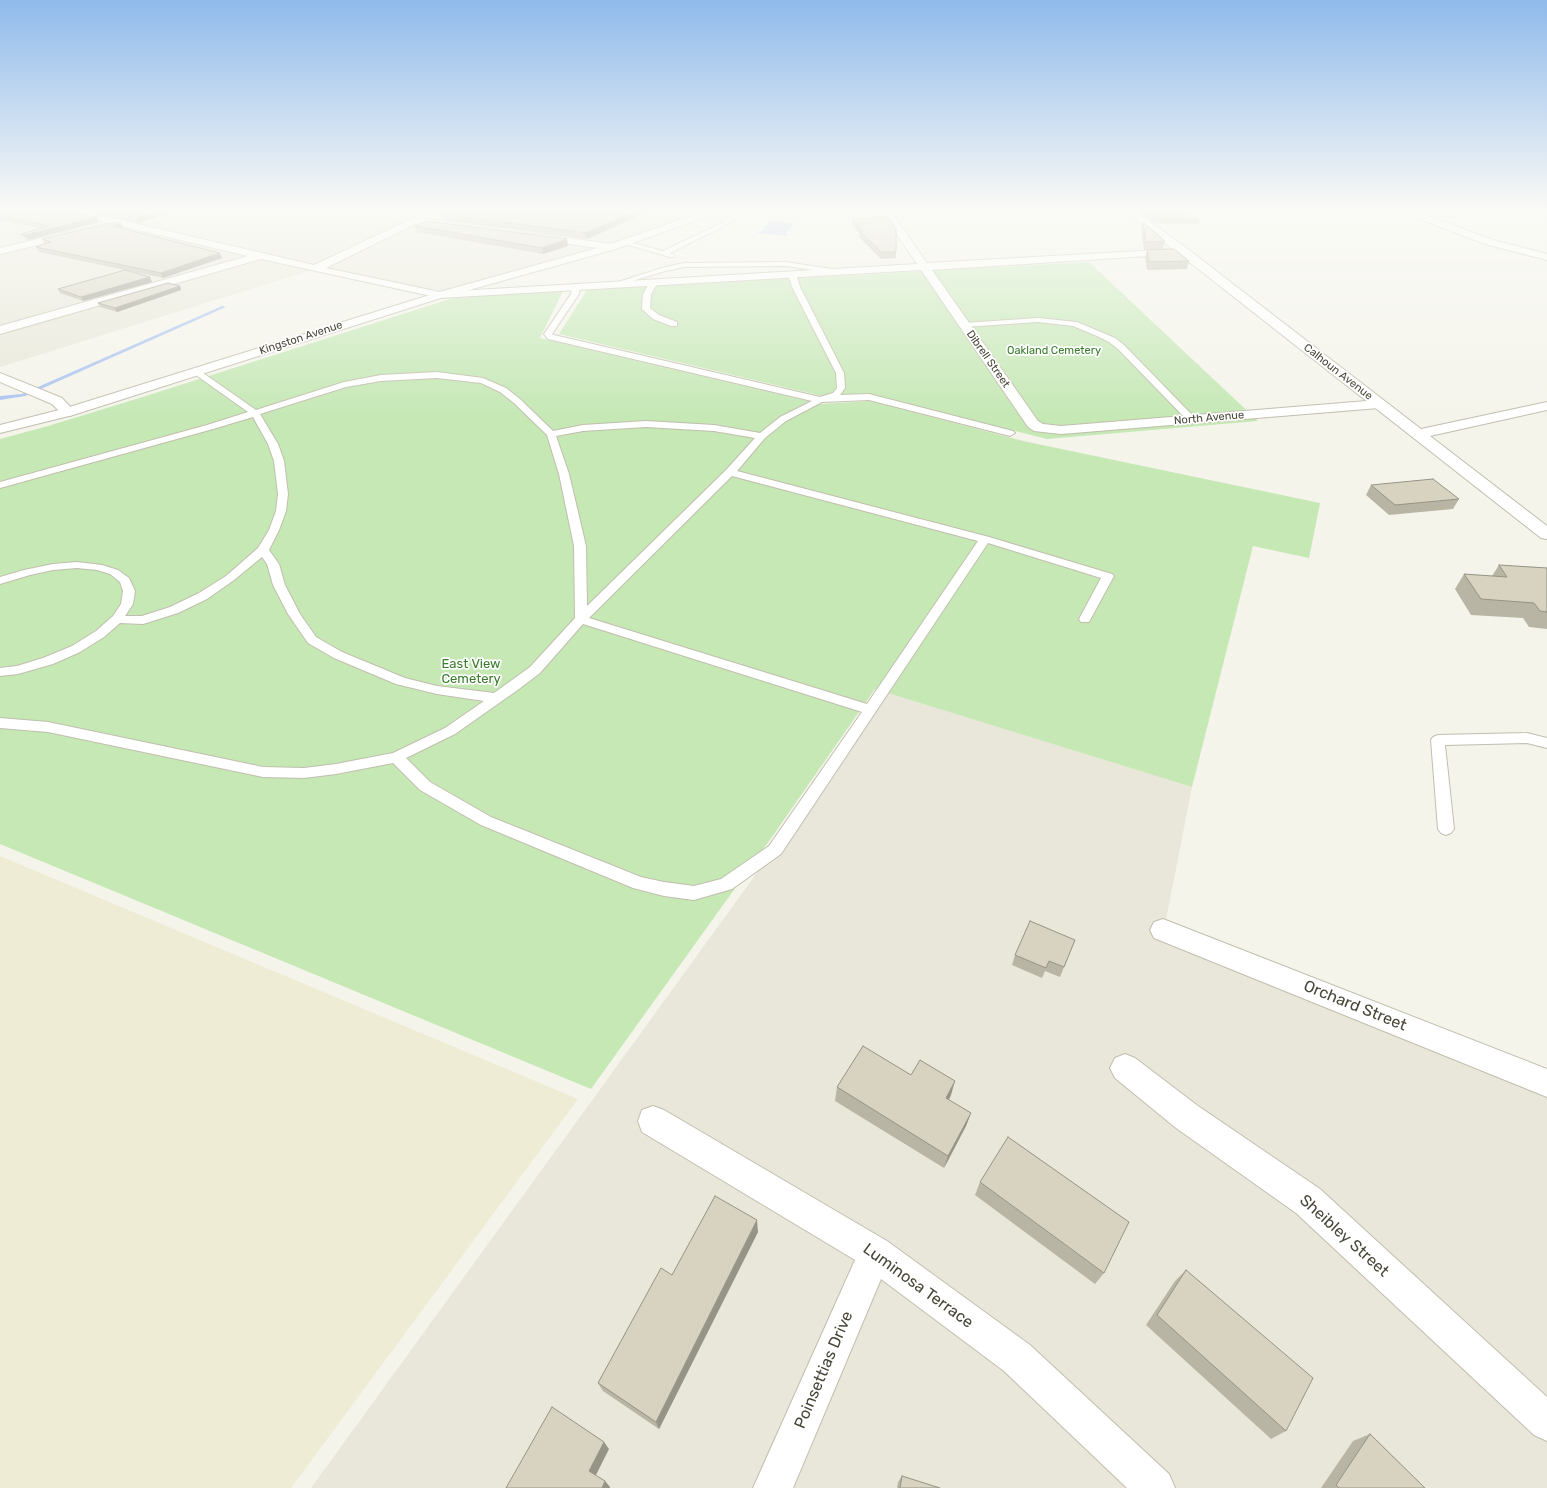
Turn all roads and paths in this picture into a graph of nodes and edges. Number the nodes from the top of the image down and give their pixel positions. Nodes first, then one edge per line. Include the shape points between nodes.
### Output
1 (179, 279) edge
2 (365, 279) edge
3 (496, 279) edge
4 (631, 279) edge
5 (698, 279) edge
6 (794, 279) edge
7 (933, 279) edge
8 (1220, 279) edge
9 (654, 282) junction
10 (616, 284) junction
11 (576, 286) junction
12 (440, 295) junction
13 (674, 324) dead end
14 (964, 325) junction
15 (0, 330) edge
16 (196, 371) junction
17 (0, 377) edge
18 (820, 400) junction
19 (1379, 404) junction
20 (1547, 406) edge
21 (68, 412) junction
22 (255, 413) junction
23 (1191, 419) junction
24 (1039, 428) joint
25 (0, 429) edge
26 (551, 434) junction
27 (1010, 434) dead end
28 (1418, 434) junction
29 (762, 436) junction
30 (730, 472) junction
31 (0, 485) edge
32 (1547, 534) edge
33 (985, 539) junction
34 (263, 550) junction
35 (0, 581) edge
36 (117, 619) junction
37 (581, 619) junction
38 (1085, 619) dead end
39 (0, 672) edge
40 (496, 698) junction
41 (870, 710) junction
42 (0, 723) edge
43 (1547, 743) edge
44 (396, 757) junction
45 (1446, 829) dead end
46 (1163, 930) dead end
47 (1125, 1068) dead end
48 (1547, 1083) edge
49 (653, 1121) dead end
50 (875, 1253) junction
51 (1547, 1422) edge
52 (773, 1488) edge
53 (1155, 1488) edge

1 - 15 street
2 - 12 street
3 - 12 street, Kingston Avenue
4 - 10 lane
5 - 9 street
6 - 18 lane via 840,373 841,388 836,395
7 - 14 street, Dibrell Street
8 - 19 street, Calhoun Avenue
9 - 10 street
9 - 13 lane via 647,294 646,309 656,317
10 - 11 street
11 - 12 street
11 - 18 lane via 575,294 548,334 551,337
12 - 16 street, Kingston Avenue
14 - 23 lane via 1038,320 1074,324 1100,334 1121,347
14 - 24 street, Dibrell Street via 1033,424
16 - 21 street, Kingston Avenue
16 - 22 lane
17 - 21 street via 57,401
18 - 27 lane via 869,397
18 - 29 lane via 783,420
19 - 23 street, North Avenue
19 - 28 street, Calhoun Avenue
20 - 28 street
21 - 25 street, Kingston Avenue
22 - 26 lane via 344,385 381,378 437,375 466,378 494,385 517,401
22 - 31 lane via 203,430
22 - 34 lane via 273,444 279,461 283,494 279,518
23 - 24 street, North Avenue via 1061,430
26 - 29 lane via 583,428 646,424 714,428
26 - 37 lane via 564,474 580,546
28 - 32 street, Calhoun Avenue
29 - 30 lane
30 - 33 lane
30 - 37 lane
33 - 38 lane via 1108,576
33 - 41 lane
34 - 36 lane via 230,578 203,596 174,610 142,620
34 - 40 lane via 273,564 279,585 294,614 312,640 338,655 401,681 437,690
35 - 36 lane via 53,567 77,565 109,570 125,580 129,591 127,604
36 - 39 lane via 100,634 76,649 48,661 18,670
37 - 40 lane via 535,670
37 - 41 lane
40 - 44 lane via 450,730
41 - 44 lane via 774,850 726,884 694,893 639,884 486,821 425,786
42 - 44 lane via 48,727 263,772 304,773
43 - 45 lane via 1527,738 1438,740
46 - 48 street, Orchard Street
47 - 51 street, Sheibley Street via 1187,1116 1308,1201
49 - 50 street, Luminosa Terrace
50 - 52 street, Poinsettias Drive
50 - 53 street, Luminosa Terrace via 1017,1358

